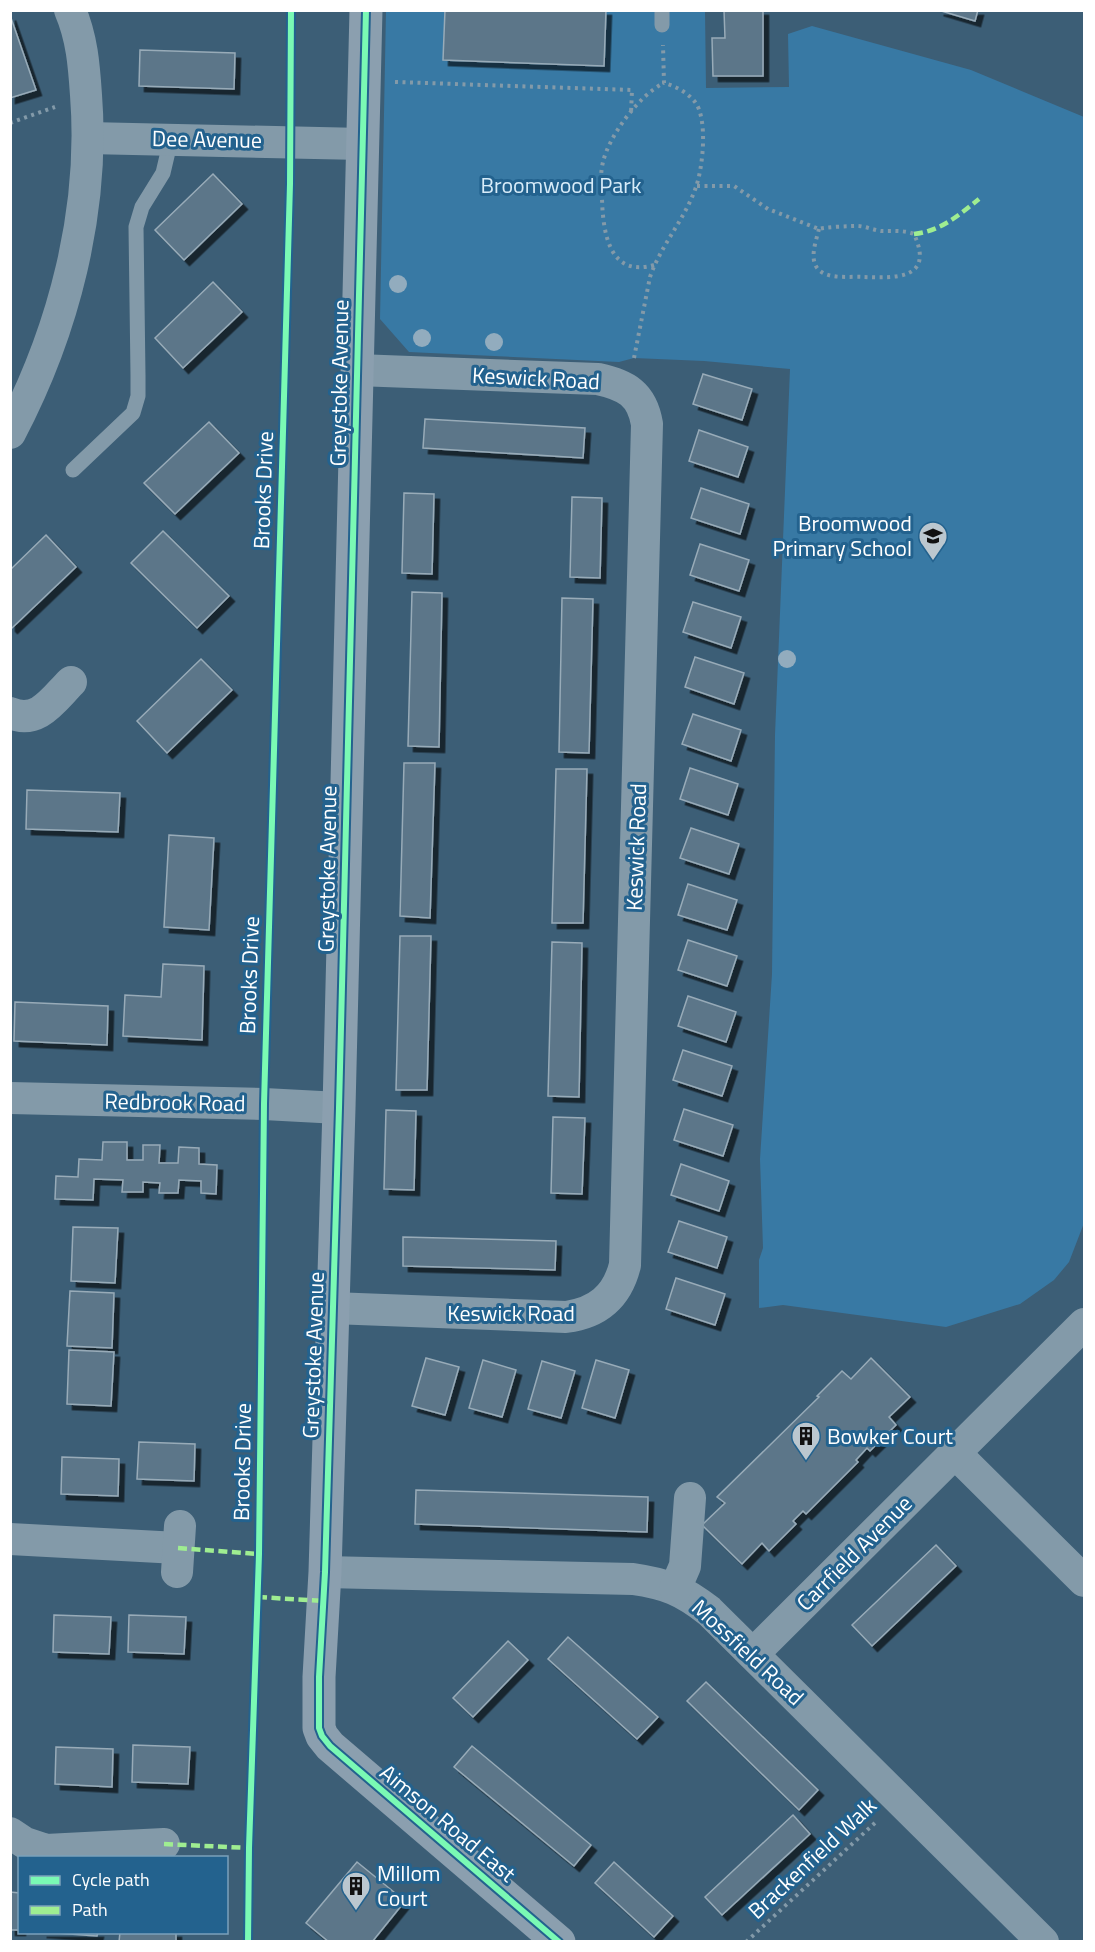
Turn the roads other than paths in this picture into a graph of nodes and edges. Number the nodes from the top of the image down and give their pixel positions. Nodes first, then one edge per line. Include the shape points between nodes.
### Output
1 (70, 10) edge
2 (366, 10) edge
3 (87, 138) junction
4 (171, 139) junction
5 (363, 144) junction
6 (357, 370) junction
7 (10, 433) edge
8 (73, 470) dead end
9 (71, 682) dead end
10 (10, 713) edge
11 (10, 1098) edge
12 (339, 1108) junction
13 (332, 1308) junction
14 (1084, 1324) edge
15 (955, 1452) junction
16 (690, 1498) dead end
17 (10, 1539) edge
18 (178, 1549) dead end
19 (325, 1572) junction
20 (1084, 1581) edge
21 (675, 1589) junction
22 (753, 1654) junction
23 (319, 1728) joint
24 (10, 1833) edge
25 (164, 1841) edge
26 (559, 1941) edge
27 (1042, 1941) edge

1 - 3 street via 81,46
2 - 5 street, Greystoke Avenue
3 - 4 street, Dee Avenue
3 - 7 street via 83,199 65,291 43,359
4 - 5 street, Dee Avenue
4 - 8 lane via 163,173 142,207 136,227 138,396 133,413
5 - 6 street, Greystoke Avenue
6 - 12 street, Greystoke Avenue
6 - 13 street, Keswick Road via 598,379 623,387 645,408 625,1265 612,1296 578,1316
9 - 10 street via 32,717
11 - 12 street, Redbrook Road
12 - 13 street, Greystoke Avenue
13 - 19 street, Greystoke Avenue
14 - 15 street, Carrfield Avenue
15 - 20 street
15 - 22 street, Carrfield Avenue
16 - 21 street via 685,1566
17 - 18 street
19 - 21 street, Mossfield Road via 633,1579
19 - 23 street, Greystoke Avenue
21 - 22 street, Mossfield Road via 710,1611
22 - 27 street, Mossfield Road
23 - 26 street, Aimson Road East via 330,1746
24 - 25 street via 25,1844 46,1850

